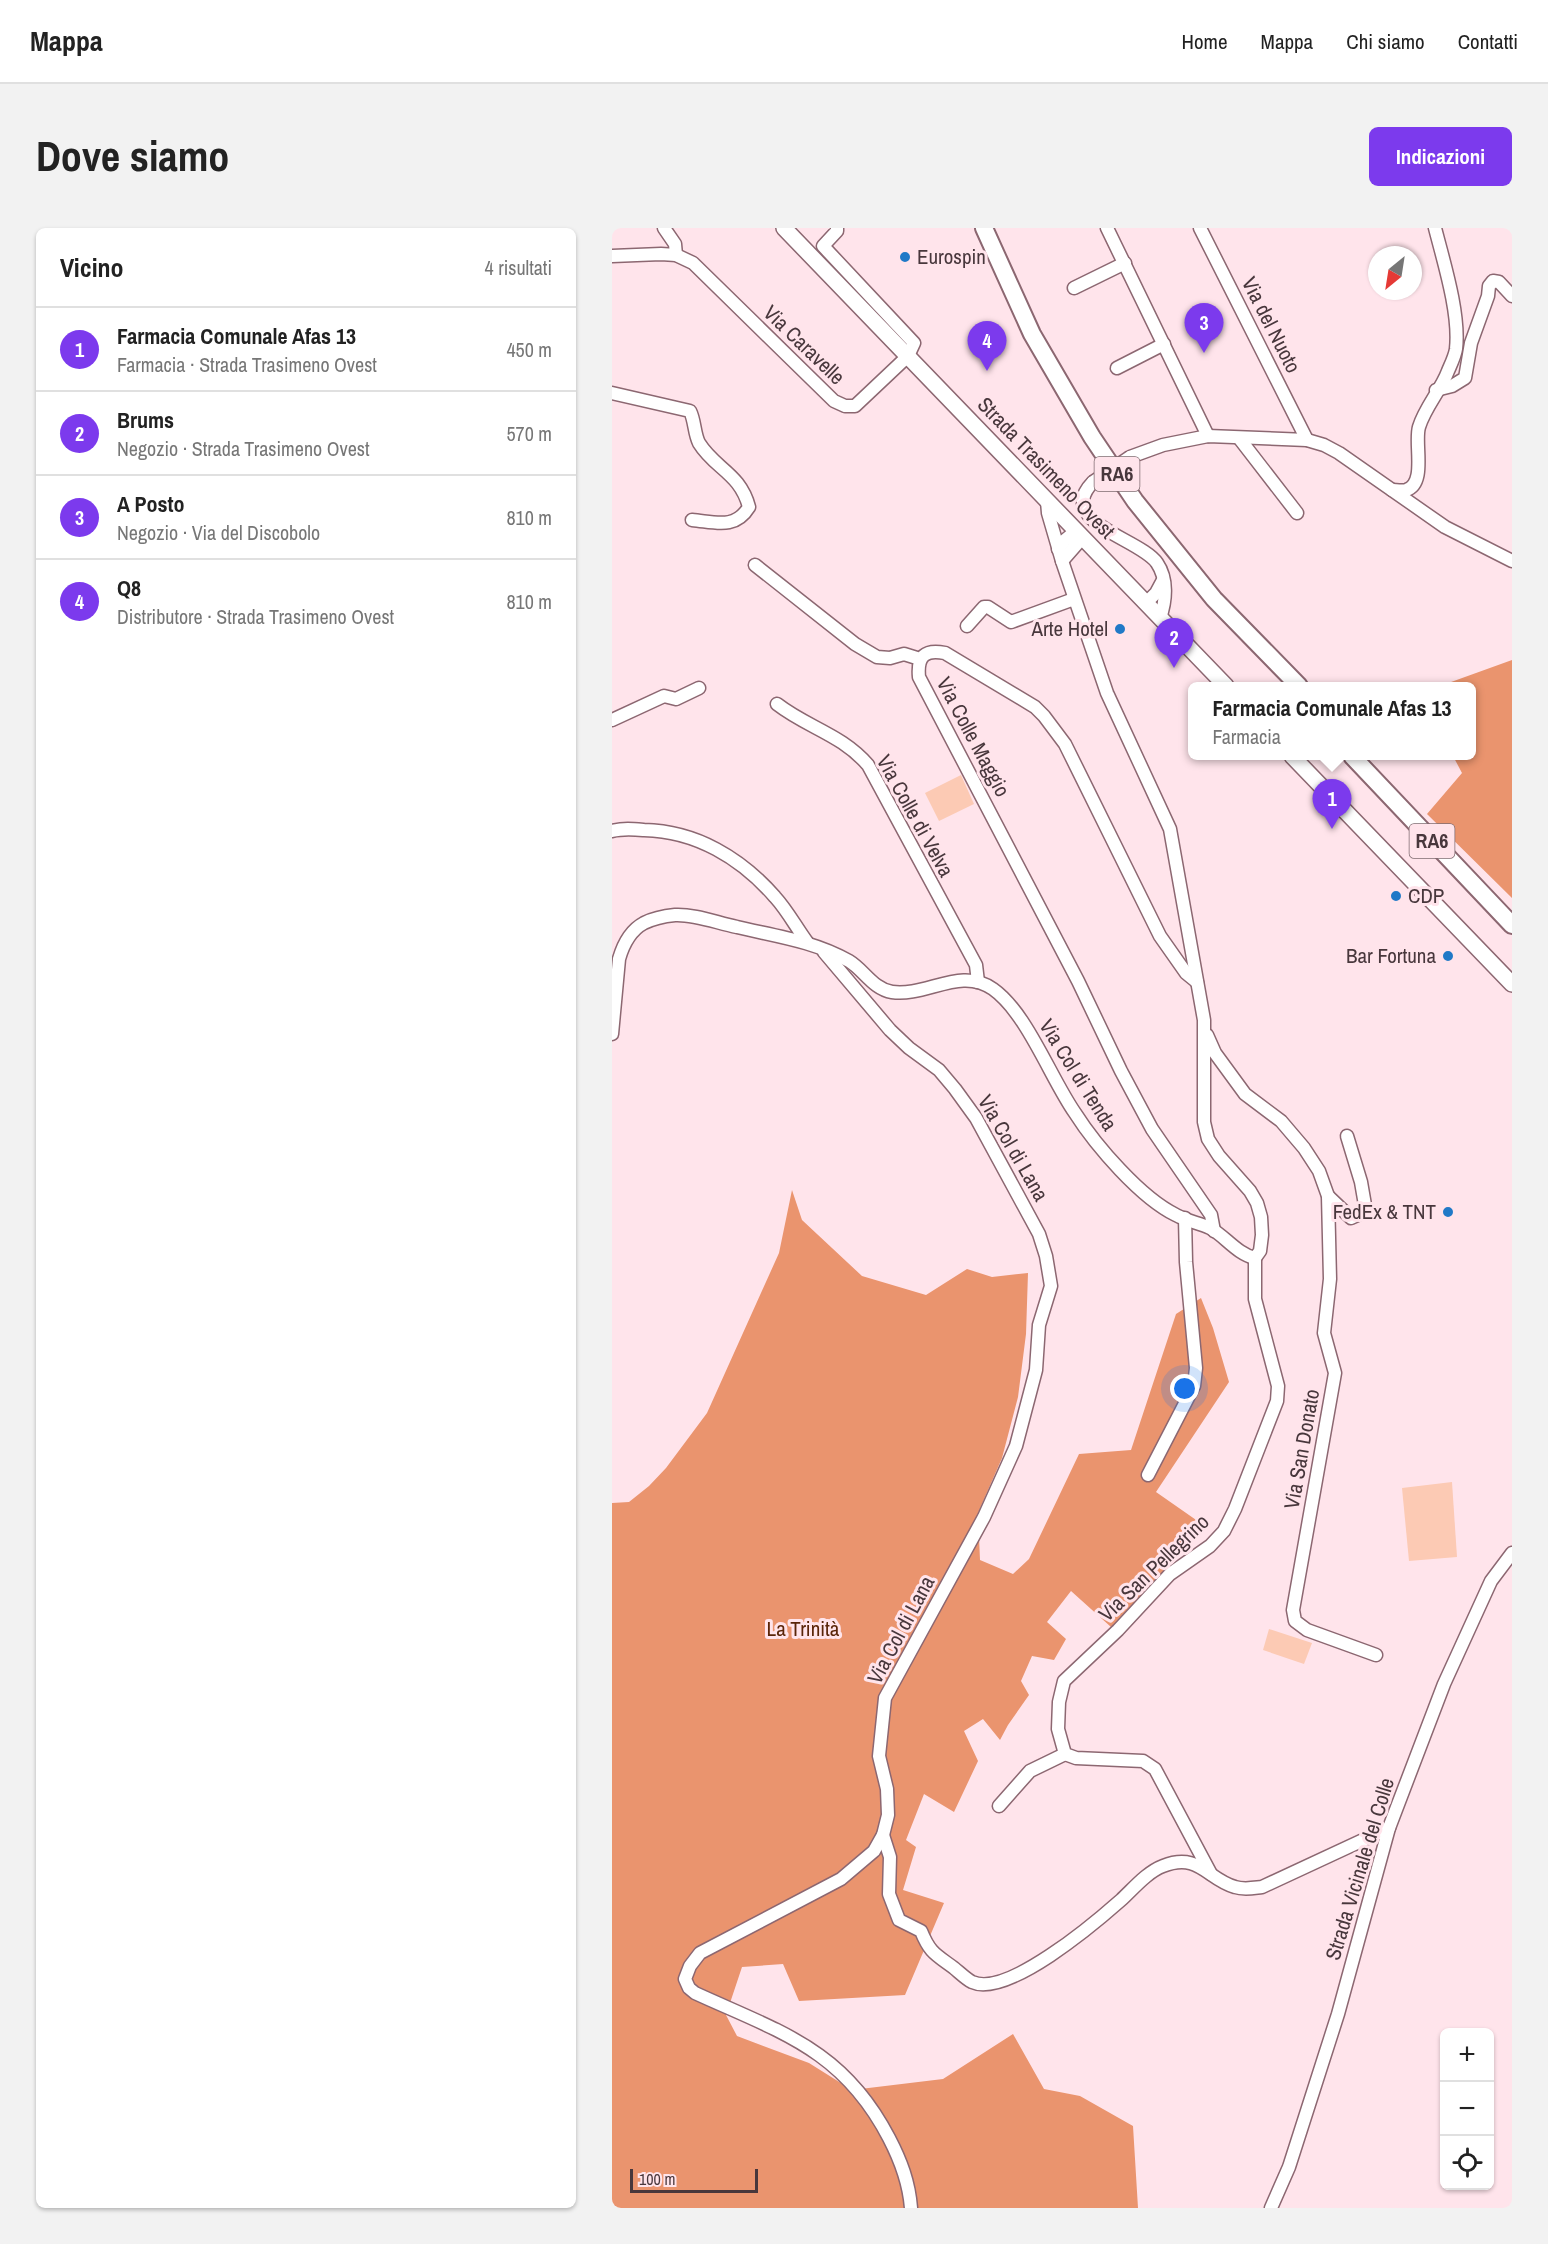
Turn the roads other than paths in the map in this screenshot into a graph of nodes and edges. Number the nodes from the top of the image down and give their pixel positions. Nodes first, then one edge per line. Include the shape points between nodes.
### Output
1 (664, 228) edge
2 (784, 228) edge
3 (837, 228) edge
4 (973, 228) edge
5 (984, 228) edge
6 (1107, 228) edge
7 (1200, 228) edge
8 (1435, 228) edge
9 (676, 255) junction
10 (612, 256) edge
11 (1125, 263) junction
12 (1074, 288) dead end
13 (1512, 296) edge
14 (1164, 344) junction
15 (908, 356) junction
16 (1117, 369) dead end
17 (1436, 390) junction
18 (612, 393) edge
19 (1208, 436) junction
20 (1239, 438) junction
21 (1307, 440) junction
22 (1392, 490) junction
23 (1047, 501) junction
24 (1297, 513) dead end
25 (692, 520) dead end
26 (1079, 534) junction
27 (1060, 555) junction
28 (1512, 561) edge
29 (755, 565) dead end
30 (1163, 580) junction
31 (1074, 599) junction
32 (1146, 603) junction
33 (1160, 618) junction
34 (967, 626) dead end
35 (920, 659) junction
36 (1221, 682) edge
37 (1281, 682) edge
38 (1294, 682) edge
39 (699, 688) dead end
40 (777, 704) dead end
41 (612, 720) edge
42 (1296, 760) edge
43 (1356, 760) edge
44 (1369, 760) edge
45 (612, 831) edge
46 (1512, 911) edge
47 (1512, 925) edge
48 (807, 942) junction
49 (820, 947) junction
50 (978, 982) junction
51 (1197, 982) junction
52 (1512, 984) edge
53 (1205, 1030) junction
54 (612, 1034) edge
55 (1347, 1136) dead end
56 (1328, 1196) junction
57 (1185, 1218) junction
58 (1214, 1231) junction
59 (1255, 1258) junction
60 (1148, 1475) dead end
61 (1512, 1553) edge
62 (1376, 1655) dead end
63 (1065, 1754) junction
64 (999, 1806) dead end
65 (1389, 1828) junction
66 (883, 1835) junction
67 (1211, 1874) junction
68 (911, 2208) edge
69 (1271, 2208) edge

1 - 9 street via 675,244
2 - 15 main road, Strada Trasimeno Ovest
3 - 15 street via 824,246 914,343
4 - 37 highway, RA6 via 1025,340 1085,445 1185,580
5 - 38 highway, RA6 via 1037,343 1135,501 1214,599
6 - 11 street
7 - 21 street, Via del Nuoto
8 - 17 street via 1456,328 1456,351
9 - 10 street
9 - 15 street, Via Caravelle via 693,264 834,401 845,406 855,406
11 - 12 street
11 - 14 street
13 - 17 street via 1493,281 1471,342 1465,378
14 - 16 street
14 - 19 street
15 - 23 main road, Strada Trasimeno Ovest
17 - 22 street via 1418,428 1416,483 1406,490
18 - 25 street via 690,411 698,440 745,493 749,507 742,517 730,523
19 - 20 street
19 - 30 street, bridge via 1163,444 1130,457 1093,482 1083,498 1089,518 1147,554 1155,561
20 - 21 street
20 - 24 street
21 - 22 street via 1339,453
22 - 28 street via 1444,527
23 - 26 main road, Strada Trasimeno Ovest
23 - 27 street
26 - 27 street via 1065,540
26 - 32 main road, Strada Trasimeno Ovest
27 - 31 street
29 - 35 street via 877,657 904,654
30 - 32 street
30 - 33 street
31 - 34 street via 1011,622 984,607
31 - 51 street via 1114,711 1170,829
32 - 33 main road, Strada Trasimeno Ovest
33 - 36 main road, Strada Trasimeno Ovest
35 - 51 street, Via Colle Maggio via 928,652 945,653 1044,716 1065,744 1160,936
35 - 58 street, Via Colle Maggio via 920,677 1121,1071 1152,1129 1211,1215
39 - 41 street via 676,699 664,696
40 - 50 street, Via Colle di Velva via 854,749 868,765 976,965
42 - 52 main road
43 - 47 highway, RA6
44 - 46 highway, RA6
45 - 48 street via 658,830 704,841 775,897
48 - 49 street
48 - 54 street via 694,917 675,915 644,923 622,948
49 - 50 street via 850,962 878,988 893,992 957,981
49 - 66 street, Via Col di Lana via 890,1030 939,1070 976,1118 1039,1234 1051,1286 1040,1325 1036,1370 1016,1446 984,1517 885,1698 879,1756 888,1815
50 - 57 street, Via Col di Tenda via 1005,998 1074,1113 1104,1152 1158,1204
51 - 53 street
53 - 56 street, Via San Donato via 1215,1053 1245,1094 1281,1121 1304,1148 1319,1171
53 - 59 street via 1204,1122 1208,1139 1219,1156 1257,1203 1262,1235
55 - 56 street, Via San Donato via 1365,1205 1360,1214 1351,1218
56 - 62 street, Via San Donato via 1330,1278 1324,1333 1335,1373 1294,1621 1307,1630
57 - 58 street, Via Col di Tenda
57 - 60 street via 1194,1386
58 - 59 street, Via Col di Tenda
59 - 63 street, Via San Pellegrino via 1256,1299 1278,1386 1277,1401 1224,1531 1210,1546 1170,1574 1064,1681 1058,1729
61 - 65 street, Strada Vicinale del Colle via 1491,1581 1444,1684
63 - 64 street via 1030,1771
63 - 67 street via 1076,1758 1143,1761 1155,1769
65 - 67 street via 1262,1887 1234,1887
65 - 69 street, Strada Vicinale del Colle via 1338,2014 1289,2167
66 - 67 street via 890,1857 889,1894 899,1920 921,1931 928,1948 973,1982 991,1983 1026,1972 1101,1918 1163,1866 1195,1864
66 - 68 street, Via Col di Lana via 874,1851 841,1880 700,1953 685,1979 695,1993 799,2040 851,2082 882,2124 901,2161

